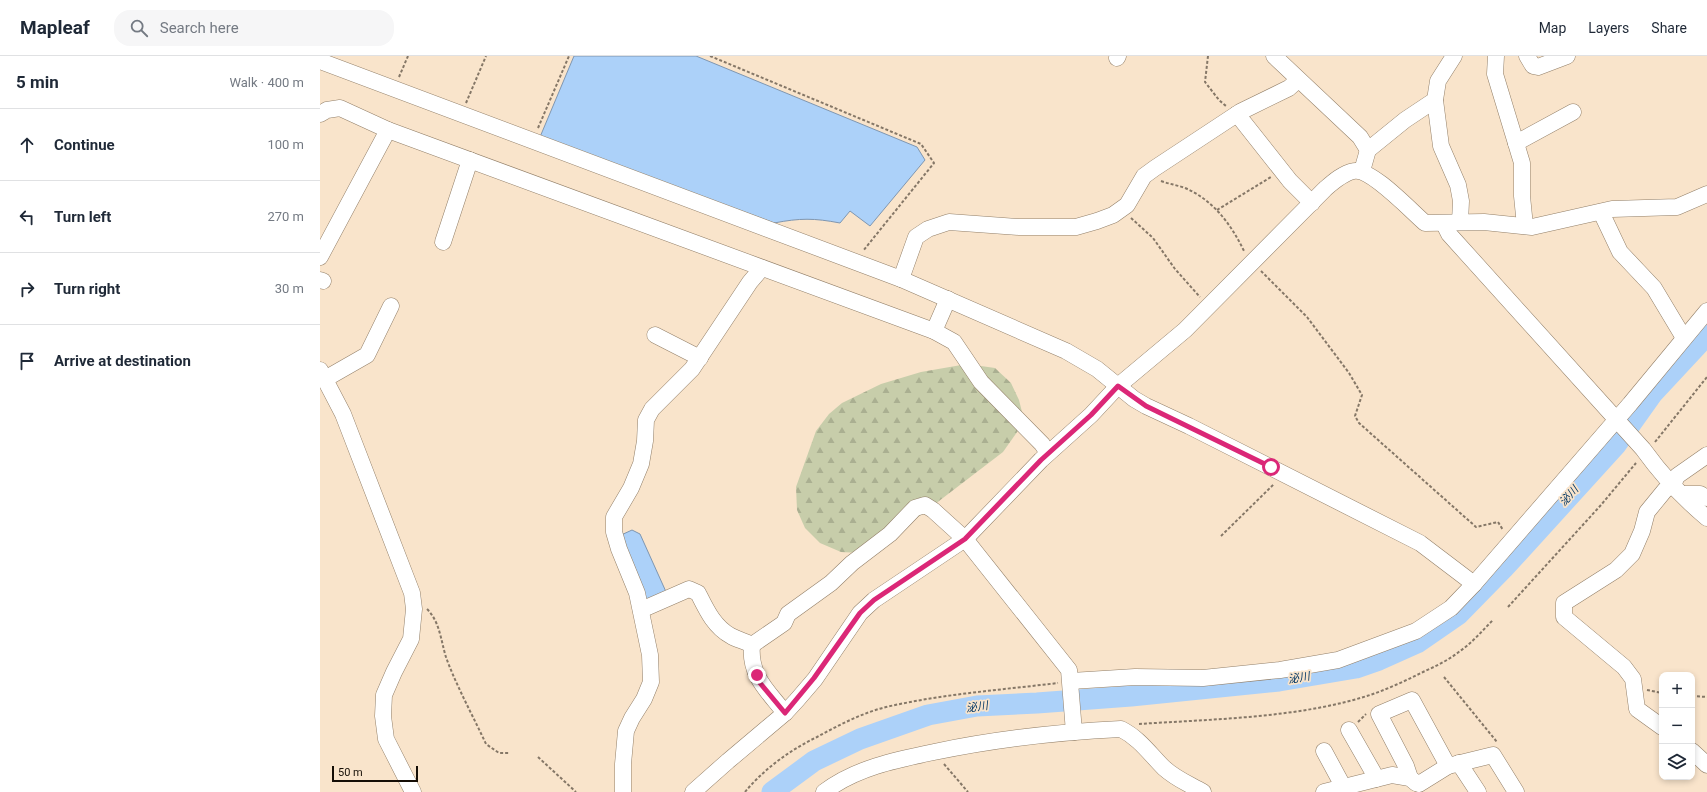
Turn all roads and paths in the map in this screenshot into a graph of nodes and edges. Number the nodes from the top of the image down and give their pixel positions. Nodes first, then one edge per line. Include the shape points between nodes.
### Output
1 (408, 56) edge
2 (486, 56) edge
3 (569, 56) edge
4 (710, 56) edge
5 (1208, 56) edge
6 (1274, 56) edge
7 (1454, 56) edge
8 (1496, 56) edge
9 (1527, 56) edge
10 (1567, 56) edge
11 (320, 61) edge
12 (1298, 80) junction
13 (394, 89) junction
14 (1435, 100) junction
15 (1573, 112) dead end
16 (320, 114) edge
17 (461, 114) junction
18 (1237, 114) junction
19 (388, 130) junction
20 (532, 141) junction
21 (1516, 143) junction
22 (1368, 150) junction
23 (470, 160) junction
24 (1281, 169) junction
25 (1362, 171) junction
26 (1144, 176) junction
27 (1707, 194) edge
28 (1312, 203) junction
29 (1123, 207) junction
30 (1217, 210) junction
31 (1602, 212) junction
32 (1460, 222) junction
33 (1444, 224) junction
34 (1525, 226) junction
35 (443, 242) dead end
36 (320, 256) edge
37 (854, 262) junction
38 (1253, 262) junction
39 (762, 268) junction
40 (901, 279) junction
41 (948, 300) junction
42 (391, 306) dead end
43 (1209, 306) junction
44 (1707, 311) edge
45 (934, 331) junction
46 (655, 335) dead end
47 (1684, 338) junction
48 (700, 358) junction
49 (322, 375) edge
50 (1707, 377) edge
51 (1118, 386) junction
52 (1617, 421) junction
53 (1644, 451) junction
54 (1048, 453) junction
55 (1707, 455) edge
56 (1284, 474) junction
57 (1678, 489) junction
58 (1707, 498) edge
59 (1707, 518) edge
60 (1220, 536) dead end
61 (965, 539) junction
62 (1510, 541) junction
63 (1474, 584) junction
64 (413, 600) junction
65 (1508, 607) dead end
66 (641, 610) junction
67 (1493, 620) dead end
68 (752, 645) junction
69 (1444, 677) dead end
70 (1071, 685) junction
71 (1695, 696) edge
72 (1707, 697) edge
73 (785, 713) junction
74 (1659, 724) edge
75 (1073, 728) junction
76 (1349, 730) dead end
77 (1127, 732) junction
78 (1499, 744) dead end
79 (1324, 751) dead end
80 (933, 752) junction
81 (510, 753) dead end
82 (1695, 754) edge
83 (538, 757) dead end
84 (1454, 764) junction
85 (1707, 765) edge
86 (1376, 779) junction
87 (1419, 785) edge
88 (1354, 788) edge
89 (413, 792) edge
90 (576, 792) edge
91 (623, 792) edge
92 (693, 792) edge
93 (745, 792) edge
94 (824, 792) edge
95 (968, 792) edge
96 (1203, 792) edge
97 (1324, 792) edge
98 (1478, 792) edge
99 (1516, 792) edge

1 - 13 path
2 - 17 path
3 - 20 path
4 - 37 path via 921,144 934,163
5 - 18 path via 1205,82 1219,100
6 - 12 street
7 - 14 street via 1438,81
8 - 21 street via 1495,74
9 - 10 street via 1533,66 1538,67
11 - 13 street
12 - 18 street via 1289,88
12 - 22 street via 1360,137
13 - 17 street
14 - 22 street
14 - 32 street via 1441,146 1462,201
15 - 21 street
16 - 19 street via 340,108
17 - 20 street
18 - 24 street
18 - 26 street
19 - 23 street
19 - 36 street
20 - 37 street
21 - 34 street via 1522,163
22 - 25 street
23 - 35 street
23 - 39 street
24 - 28 street
24 - 30 path via 1268,180
25 - 28 street via 1353,171 1339,178
25 - 33 street via 1379,181 1425,223
26 - 29 street
26 - 30 path via 1184,187 1199,195
27 - 31 street via 1677,207 1612,209
28 - 38 street
29 - 40 street via 1113,215 1076,227 1019,227 949,222 928,229 916,237
29 - 43 path via 1153,238 1175,269
30 - 38 path via 1247,257
31 - 34 street via 1532,227
31 - 47 street via 1620,252 1654,288
32 - 33 street
32 - 34 street
33 - 52 street via 1449,234
37 - 40 street
38 - 43 street
38 - 62 path via 1307,317 1349,373 1362,395 1355,416 1359,423 1476,528 1498,522
39 - 45 street
39 - 48 street
40 - 41 street
41 - 45 street
41 - 51 street via 1083,359
42 - 49 street via 367,355
43 - 51 street via 1185,330
44 - 47 street
45 - 54 street via 954,342 981,382
46 - 48 street
47 - 52 street
48 - 66 street via 652,409 646,420 641,464 614,517 614,532
49 - 64 street via 343,414 400,557
50 - 53 path
51 - 54 street via 1091,415
51 - 56 street via 1146,406
52 - 53 street
52 - 62 street
53 - 57 street
53 - 65 path via 1601,505
54 - 61 street
55 - 57 street via 1677,476
56 - 60 path
56 - 63 street via 1420,542
57 - 58 street
57 - 59 street
57 - 74 street via 1665,490 1647,512 1642,532 1632,554 1616,570 1564,603 1564,617 1624,667 1633,679 1637,709
61 - 68 street via 933,510 925,506 915,508 890,534 831,583 788,614 784,623
61 - 70 street via 1069,670
61 - 73 street via 874,600 860,613 814,678
62 - 63 street
63 - 70 street via 1451,608 1416,631 1338,660 1280,670 1203,678 1135,677
64 - 81 path via 432,614 441,635 447,660 486,744 499,753
64 - 89 street via 411,639 384,695 383,716 386,739
66 - 68 street via 688,589 698,593 709,615 720,629
66 - 91 street via 650,655 651,682 626,731 622,764
67 - 77 path via 1461,651 1402,683 1373,694 1334,705 1293,712 1133,724
68 - 73 street via 754,667 760,683
69 - 78 path
70 - 75 street
70 - 93 path via 960,694 886,707 799,746 774,764
71 - 72 path
73 - 92 street
75 - 77 street
75 - 80 street
76 - 86 street
77 - 96 street via 1179,780
79 - 88 street
80 - 94 street via 860,771
80 - 95 path
82 - 85 street
83 - 90 path
84 - 87 street
84 - 87 street via 1412,700 1379,714 1406,766
84 - 98 street
84 - 99 street via 1493,755
86 - 87 street via 1392,775
86 - 88 street
88 - 97 street

